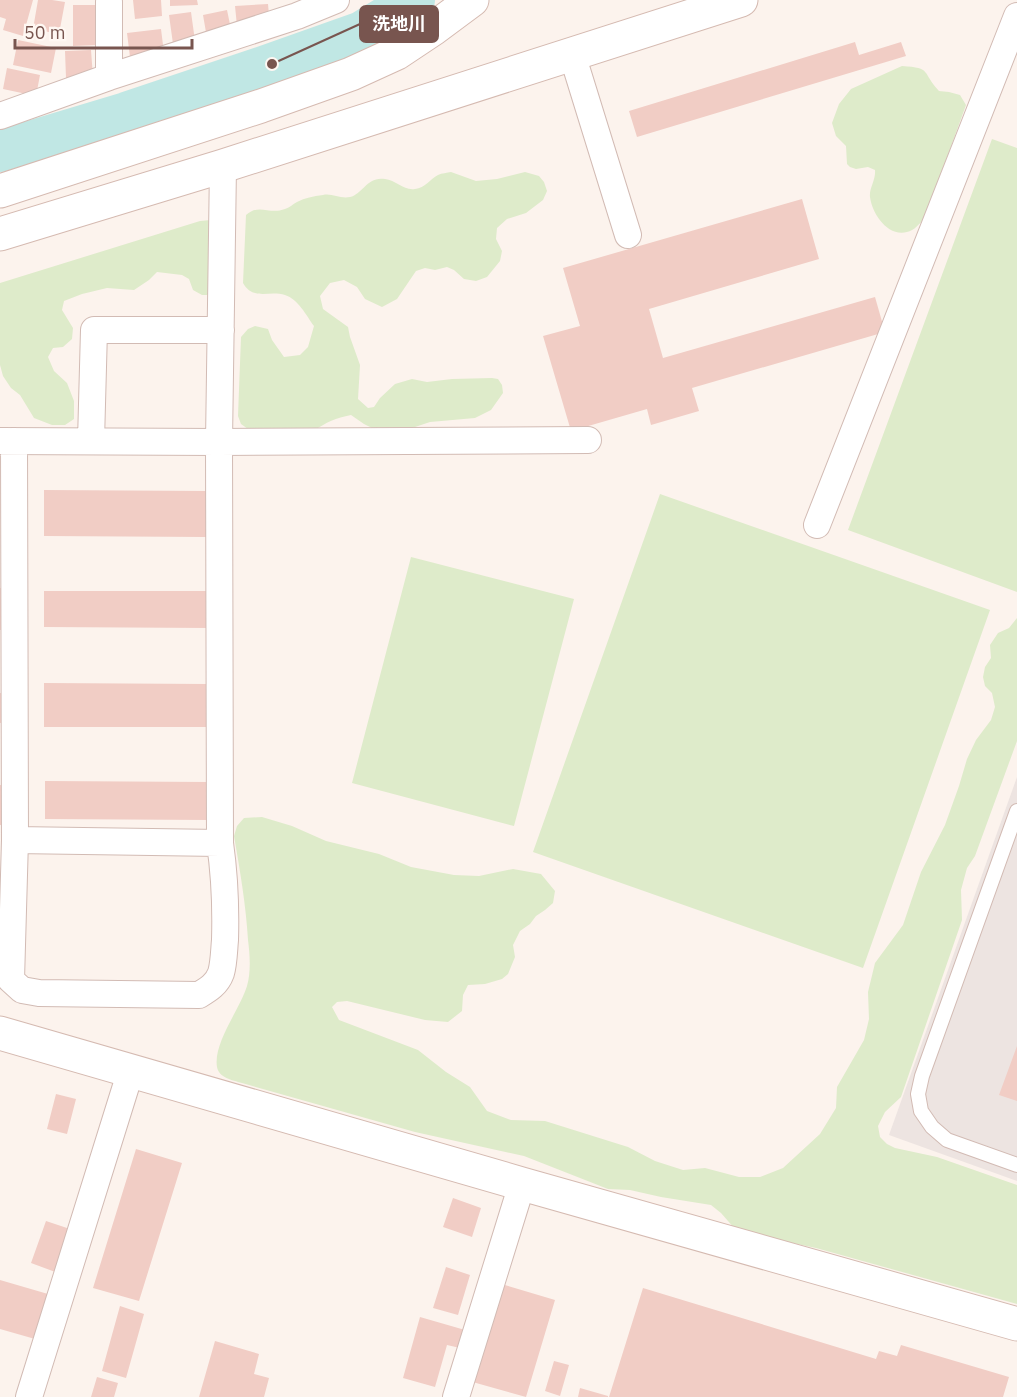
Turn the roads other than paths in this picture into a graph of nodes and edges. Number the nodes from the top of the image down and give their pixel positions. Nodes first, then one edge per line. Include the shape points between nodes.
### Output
1 (336, 0) edge
2 (741, 0) edge
3 (109, 2) dead end
4 (464, 2) edge
5 (1017, 16) edge
6 (572, 54) junction
7 (109, 77) junction
8 (0, 116) edge
9 (223, 166) junction
10 (0, 191) edge
11 (0, 234) edge
12 (628, 235) dead end
13 (221, 330) junction
14 (588, 440) dead end
15 (7, 441) edge
16 (91, 441) junction
17 (219, 442) junction
18 (817, 525) dead end
19 (1017, 811) edge
20 (15, 840) junction
21 (220, 843) junction
22 (6, 940) edge
23 (0, 1033) edge
24 (131, 1070) junction
25 (1017, 1165) edge
26 (522, 1184) junction
27 (1017, 1324) edge
28 (29, 1397) edge
29 (456, 1397) edge

1 - 7 street
2 - 6 street
3 - 7 street
4 - 10 street via 397,53 351,74
5 - 18 street
6 - 9 street
6 - 12 street
7 - 8 street
9 - 11 street
9 - 13 street
13 - 16 street via 94,330
13 - 17 street
14 - 17 street
15 - 16 street
15 - 20 street
16 - 17 street
17 - 21 street
19 - 25 lane via 918,1094 921,1111 947,1140
20 - 21 street
20 - 22 street
21 - 22 street via 226,908 223,961 212,988 199,995 22,990 12,980
23 - 24 street
24 - 26 street
24 - 28 street
26 - 27 street
26 - 29 street

